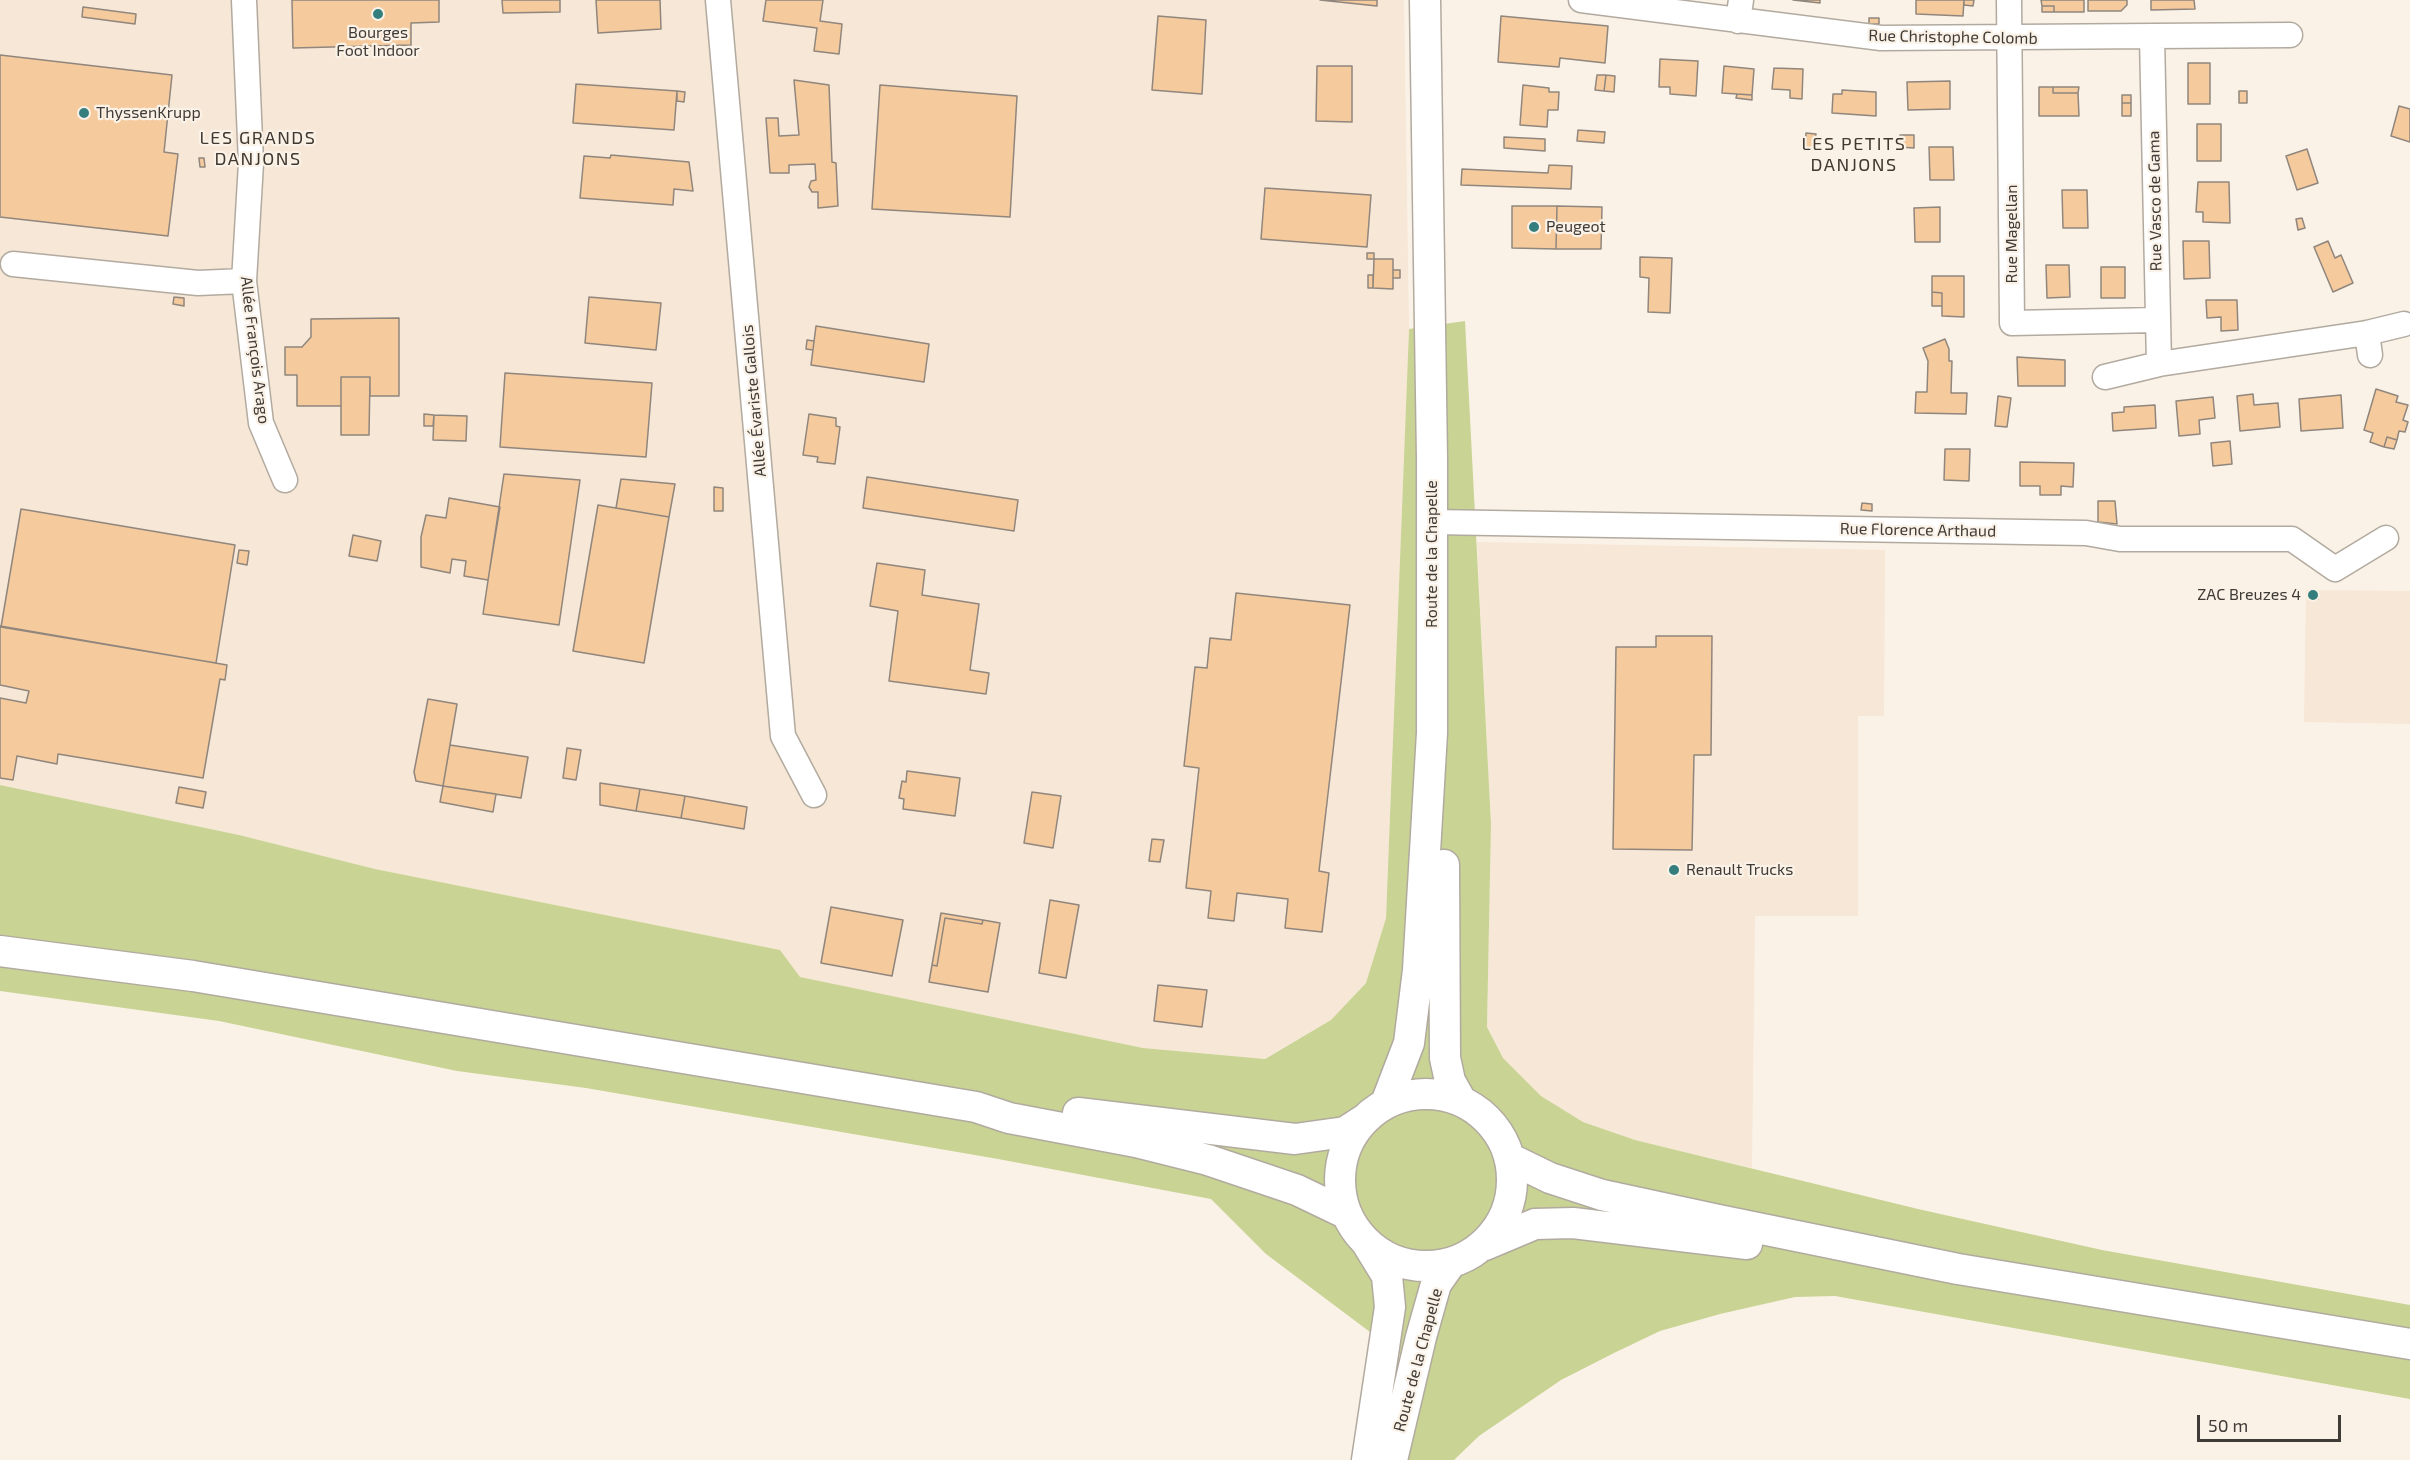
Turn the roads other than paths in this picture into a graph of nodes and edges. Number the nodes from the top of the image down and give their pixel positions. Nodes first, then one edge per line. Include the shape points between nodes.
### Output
1 (244, 0) edge
2 (718, 0) edge
3 (1425, 0) edge
4 (1443, 0) edge
5 (1581, 0) edge
6 (2009, 0) edge
7 (1740, 11) edge
8 (2290, 34) dead end
9 (2010, 38) junction
10 (2152, 38) junction
11 (13, 264) dead end
12 (244, 281) junction
13 (2157, 320) junction
14 (2404, 324) dead end
15 (2159, 364) junction
16 (2104, 377) dead end
17 (285, 480) dead end
18 (1438, 522) junction
19 (2386, 538) dead end
20 (814, 795) dead end
21 (0, 951) edge
22 (1460, 1099) junction
23 (976, 1107) junction
24 (1375, 1111) junction
25 (1511, 1160) junction
26 (1347, 1214) junction
27 (1368, 1245) junction
28 (1484, 1245) junction
29 (1450, 1264) junction
30 (1958, 1269) junction
31 (2410, 1344) edge
32 (1367, 1460) edge
33 (1392, 1460) edge

1 - 12 street, Allée François Arago via 251,163
2 - 20 street, Allée Évariste Gallois via 783,736
3 - 18 main road, Route de la Chapelle
4 - 18 main road, Route de la Chapelle
5 - 7 street, Rue Christophe Colomb
6 - 9 street, Rue Magellan
7 - 9 street, Rue Christophe Colomb via 1881,38
8 - 10 street, Rue Christophe Colomb
9 - 10 street, Rue Christophe Colomb
9 - 13 street, Rue Magellan via 2012,323
10 - 13 street, Rue Vasco de Gama
11 - 12 street via 198,283
12 - 17 street, Allée François Arago via 261,423
13 - 15 street, Rue Vasco de Gama
14 - 15 street via 2369,344
15 - 16 street
18 - 19 street, Rue Florence Arthaud via 2074,533 2120,539 2292,539 2334,569
18 - 22 main road, Route de la Chapelle via 1445,1058 1450,1081
18 - 24 main road, Route de la Chapelle via 1432,733 1418,970 1409,1043
21 - 23 main road via 193,976
22 - 24 main road via 1435,1093 1410,1095
22 - 25 main road via 1489,1120
23 - 24 main road via 1012,1106 1295,1139 1345,1132
23 - 26 main road via 1008,1118 1137,1142 1208,1160 1297,1190
24 - 26 main road via 1350,1139 1341,1164 1340,1189
25 - 28 main road via 1509,1206 1499,1228
25 - 30 main road via 1602,1195
26 - 27 main road
27 - 29 main road via 1393,1261 1421,1267
27 - 32 main road, Route de la Chapelle via 1387,1276 1390,1306
28 - 29 main road
28 - 30 main road via 1535,1224 1573,1223
29 - 33 main road, Route de la Chapelle via 1436,1284
30 - 31 main road

